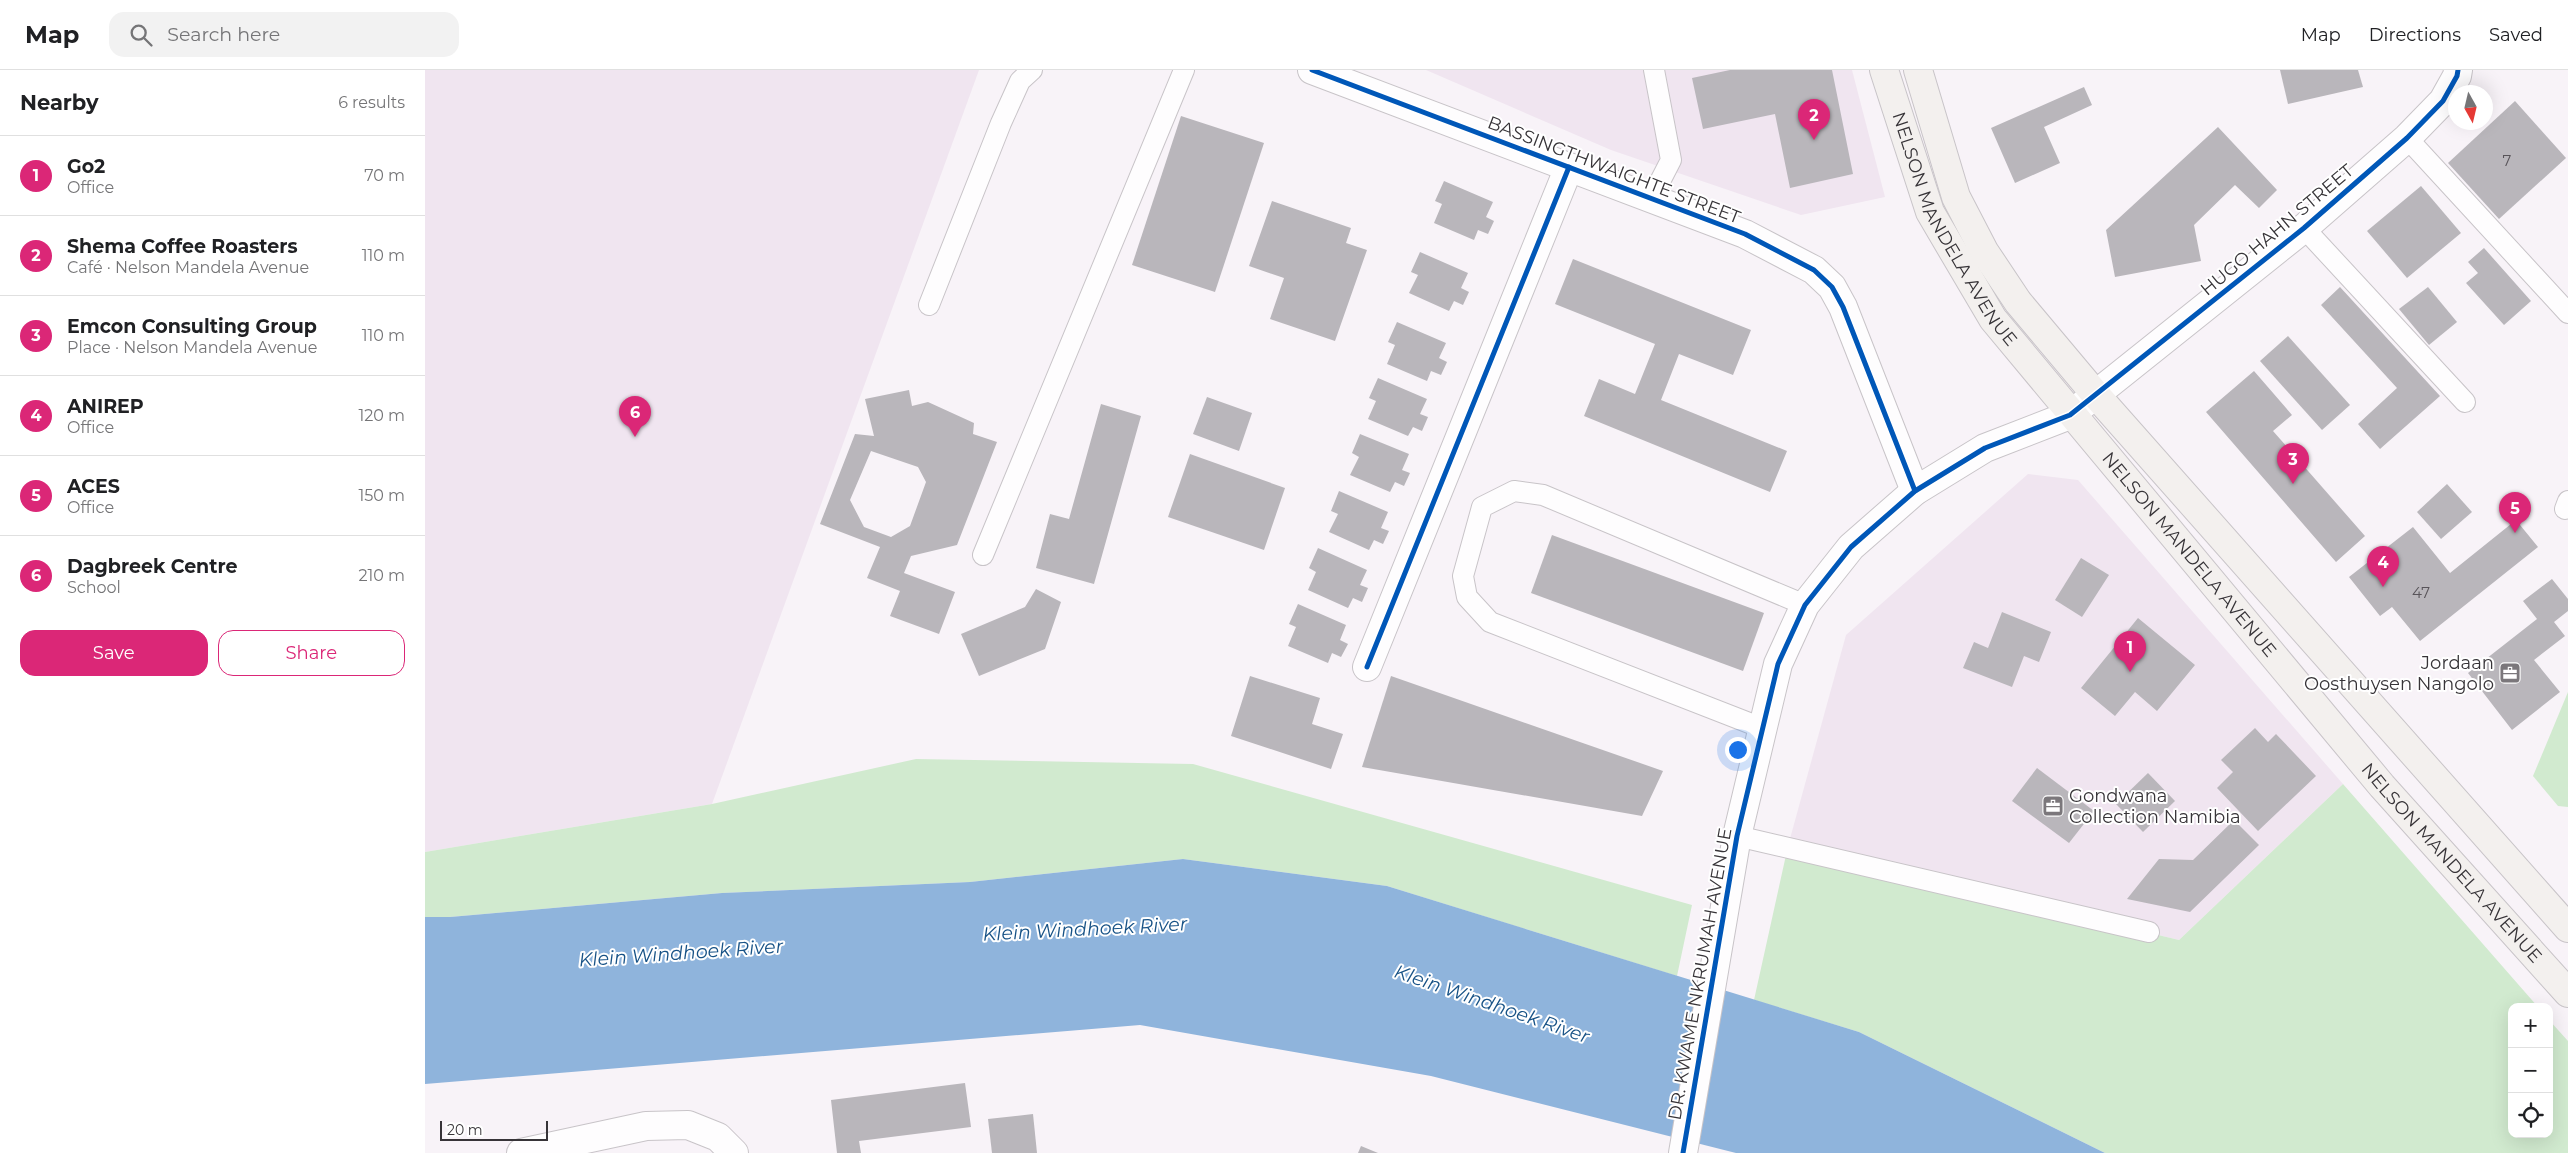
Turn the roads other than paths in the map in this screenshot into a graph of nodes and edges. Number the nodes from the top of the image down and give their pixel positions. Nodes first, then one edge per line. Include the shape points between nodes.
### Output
1 (1032, 70) edge
2 (1184, 70) edge
3 (1312, 70) edge
4 (1655, 70) edge
5 (1883, 70) edge
6 (1919, 70) edge
7 (2458, 70) edge
8 (2407, 138) junction
9 (1569, 167) junction
10 (1651, 199) junction
11 (2303, 228) junction
12 (929, 306) dead end
13 (2568, 313) edge
14 (2096, 395) junction
15 (2465, 402) dead end
16 (2070, 414) junction
17 (1915, 490) junction
18 (983, 555) dead end
19 (1805, 605) junction
20 (1367, 667) dead end
21 (1762, 728) junction
22 (1737, 836) junction
23 (2568, 928) edge
24 (2149, 932) dead end
25 (2568, 994) edge
26 (521, 1153) edge
27 (734, 1153) edge
28 (1683, 1153) edge

1 - 12 lane via 1020,81 1001,123
2 - 18 lane
3 - 9 street, BASSINGTHWAIGHTE STREET
4 - 10 lane via 1671,160
5 - 16 main road, NELSON MANDELA AVENUE via 1930,212 1993,319
6 - 14 main road, NELSON MANDELA AVENUE via 1956,197 1984,251 2018,302
7 - 8 street, HUGO HAHN STREET via 2443,101
8 - 11 street, HUGO HAHN STREET
8 - 13 lane
9 - 10 street, BASSINGTHWAIGHTE STREET
9 - 20 street
10 - 17 street, BASSINGTHWAIGHTE STREET via 1745,234 1814,270 1832,287 1843,307
11 - 14 street, HUGO HAHN STREET
11 - 15 lane
14 - 16 street, DR. KWAME NKRUMAH AVENUE
14 - 23 main road, NELSON MANDELA AVENUE
16 - 17 street, DR. KWAME NKRUMAH AVENUE via 1985,448
16 - 25 main road, NELSON MANDELA AVENUE via 2382,786
17 - 19 street, DR. KWAME NKRUMAH AVENUE via 1851,547
19 - 21 street, DR. KWAME NKRUMAH AVENUE via 1778,664
19 - 21 lane via 1543,495 1514,492 1482,507 1463,576 1467,597 1490,622
21 - 22 street, DR. KWAME NKRUMAH AVENUE
22 - 24 lane
22 - 28 street, DR. KWAME NKRUMAH AVENUE
26 - 27 street via 646,1126 688,1124 718,1137

